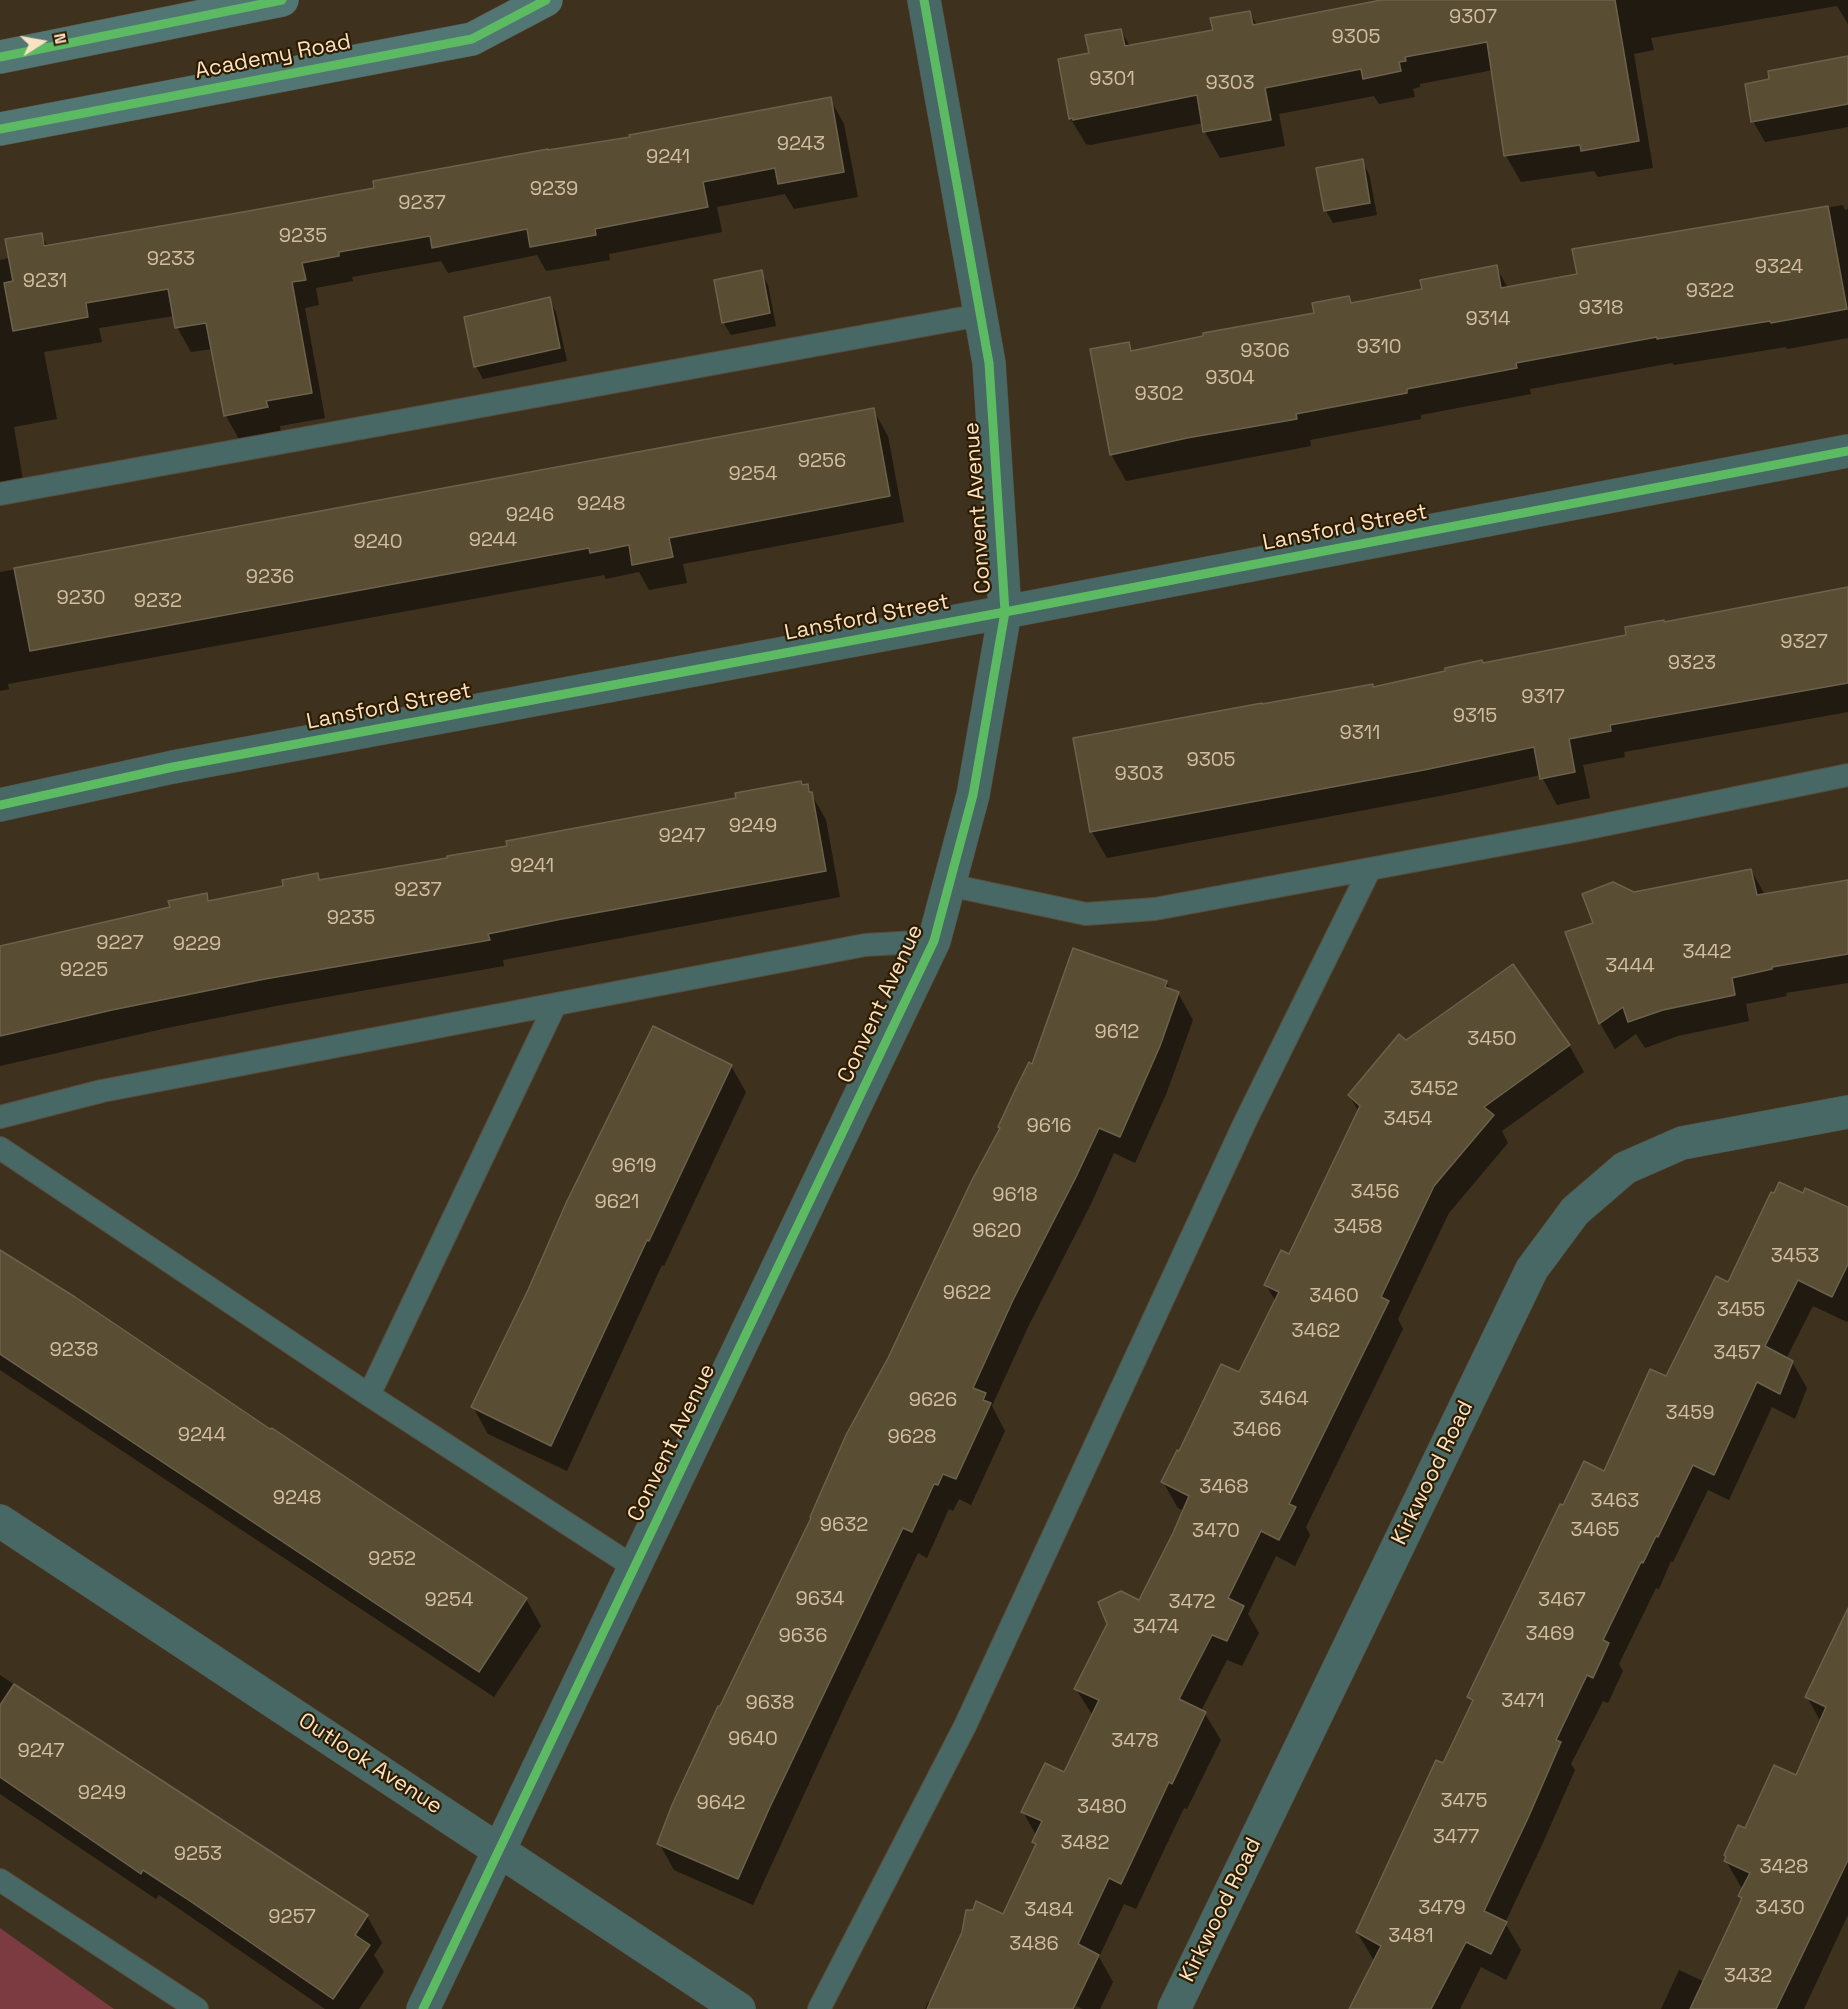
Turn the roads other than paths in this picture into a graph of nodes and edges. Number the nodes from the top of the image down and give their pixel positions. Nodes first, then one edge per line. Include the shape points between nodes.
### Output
1 (282, 0) edge
2 (546, 0) edge
3 (924, 0) edge
4 (0, 57) edge
5 (0, 129) edge
6 (980, 315) junction
7 (1848, 451) edge
8 (0, 494) edge
9 (1005, 612) junction
10 (1848, 775) edge
11 (0, 805) edge
12 (1370, 869) junction
13 (949, 885) junction
14 (934, 941) junction
15 (555, 1005) junction
16 (1848, 1112) edge
17 (0, 1117) edge
18 (0, 1148) edge
19 (369, 1395) junction
20 (0, 1521) edge
21 (634, 1567) junction
22 (500, 1849) junction
23 (0, 1880) edge
24 (197, 2009) edge
25 (423, 2009) edge
26 (739, 2009) edge
27 (819, 2009) edge
28 (1174, 2009) edge

1 - 4 main road
2 - 5 main road, Academy Road via 472,39
3 - 6 street, Convent Avenue
6 - 8 lane
6 - 9 street, Convent Avenue via 989,363
7 - 9 street, Lansford Street
9 - 11 street, Lansford Street via 185,765
9 - 13 street, Convent Avenue via 973,795
10 - 12 lane
12 - 13 lane via 1155,909 1086,914
12 - 27 lane via 1245,1122 966,1726
13 - 14 street, Convent Avenue
14 - 15 lane via 865,945
14 - 21 street, Convent Avenue
15 - 17 lane via 102,1092
15 - 19 lane
16 - 28 street, Kirkwood Road via 1682,1143 1625,1168 1575,1211 1532,1269
18 - 19 lane
19 - 21 lane
20 - 22 street, Outlook Avenue
21 - 22 street, Convent Avenue
22 - 25 street, Convent Avenue
22 - 26 street, Outlook Avenue
23 - 24 lane

